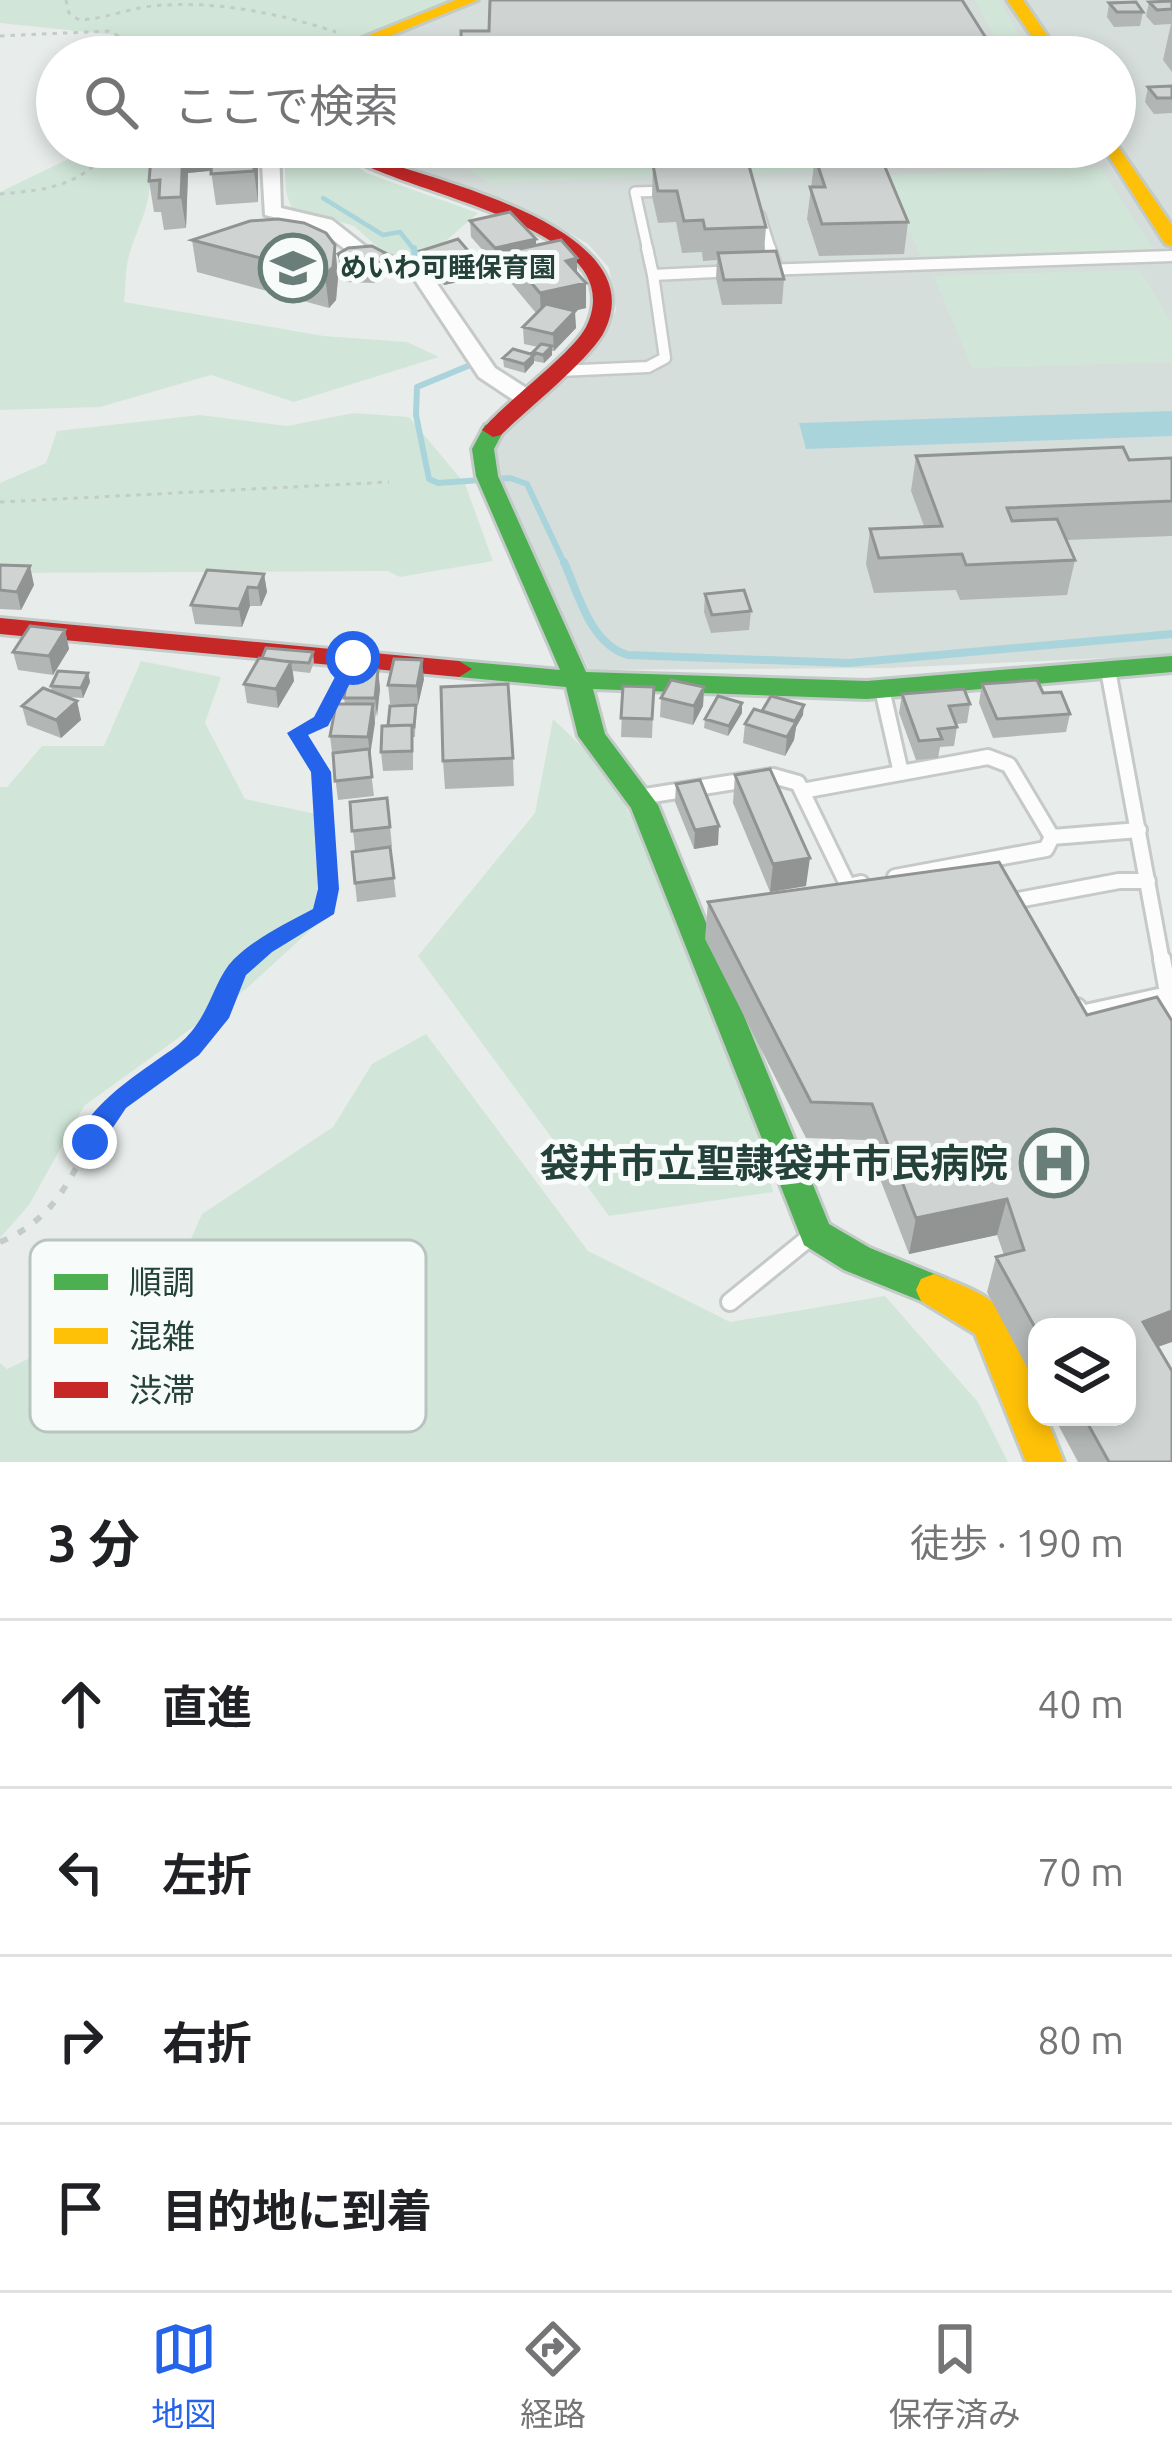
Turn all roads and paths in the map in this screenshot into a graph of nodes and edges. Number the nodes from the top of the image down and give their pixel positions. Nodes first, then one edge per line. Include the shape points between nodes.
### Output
1 (66, 0) edge
2 (470, 0) edge
3 (1015, 0) edge
4 (0, 36) edge
5 (118, 36) edge
6 (338, 36) edge
7 (371, 36) edge
8 (1040, 36) edge
9 (92, 168) edge
10 (271, 168) edge
11 (383, 168) edge
12 (1126, 168) edge
13 (682, 191) edge
14 (0, 194) edge
15 (758, 208) edge
16 (1172, 240) edge
17 (1172, 256) edge
18 (777, 270) junction
19 (653, 274) junction
20 (556, 372) junction
21 (526, 398) junction
22 (389, 482) dead end
23 (0, 502) edge
24 (0, 626) edge
25 (353, 658) junction
26 (1172, 664) edge
27 (1108, 670) junction
28 (577, 680) junction
29 (882, 689) junction
30 (901, 773) junction
31 (802, 790) junction
32 (640, 797) junction
33 (1139, 830) junction
34 (1052, 837) junction
35 (1148, 881) junction
36 (1024, 920) edge
37 (730, 924) edge
38 (692, 931) junction
39 (1167, 962) edge
40 (1168, 994) junction
41 (1070, 995) edge
42 (1172, 1016) edge
43 (816, 1234) junction
44 (0, 1242) edge
45 (730, 1302) dead end
46 (1045, 1462) edge

1 - 6 path via 80,20 181,4 311,23
2 - 7 street
3 - 8 street
4 - 5 path
9 - 14 path via 41,191
10 - 21 street via 272,211 325,224 358,250 422,276 487,372
11 - 20 street via 546,230 589,260 604,297 602,317
12 - 16 street
13 - 19 lane via 635,192
15 - 18 lane
17 - 18 lane
18 - 19 lane
19 - 20 lane via 665,358 629,369
20 - 21 street
21 - 28 street via 494,426 482,459
22 - 23 path
24 - 25 street
25 - 28 street
25 - 44 path via 321,722 297,733 321,772 329,889 323,914 237,970 221,1011 191,1048 118,1101 70,1185 28,1230
26 - 27 street
27 - 29 street
27 - 33 lane
28 - 29 street
28 - 32 street via 592,736
29 - 30 lane
30 - 31 lane
30 - 34 lane via 999,760
31 - 32 lane via 773,776
31 - 34 lane via 839,893 1046,848
32 - 38 street
33 - 34 lane
33 - 35 lane
35 - 36 lane via 1013,901
35 - 39 lane
37 - 38 street
38 - 43 street
39 - 40 lane
40 - 41 lane via 1081,1014
40 - 42 lane
43 - 45 lane
43 - 46 street via 878,1271 970,1305 988,1322

